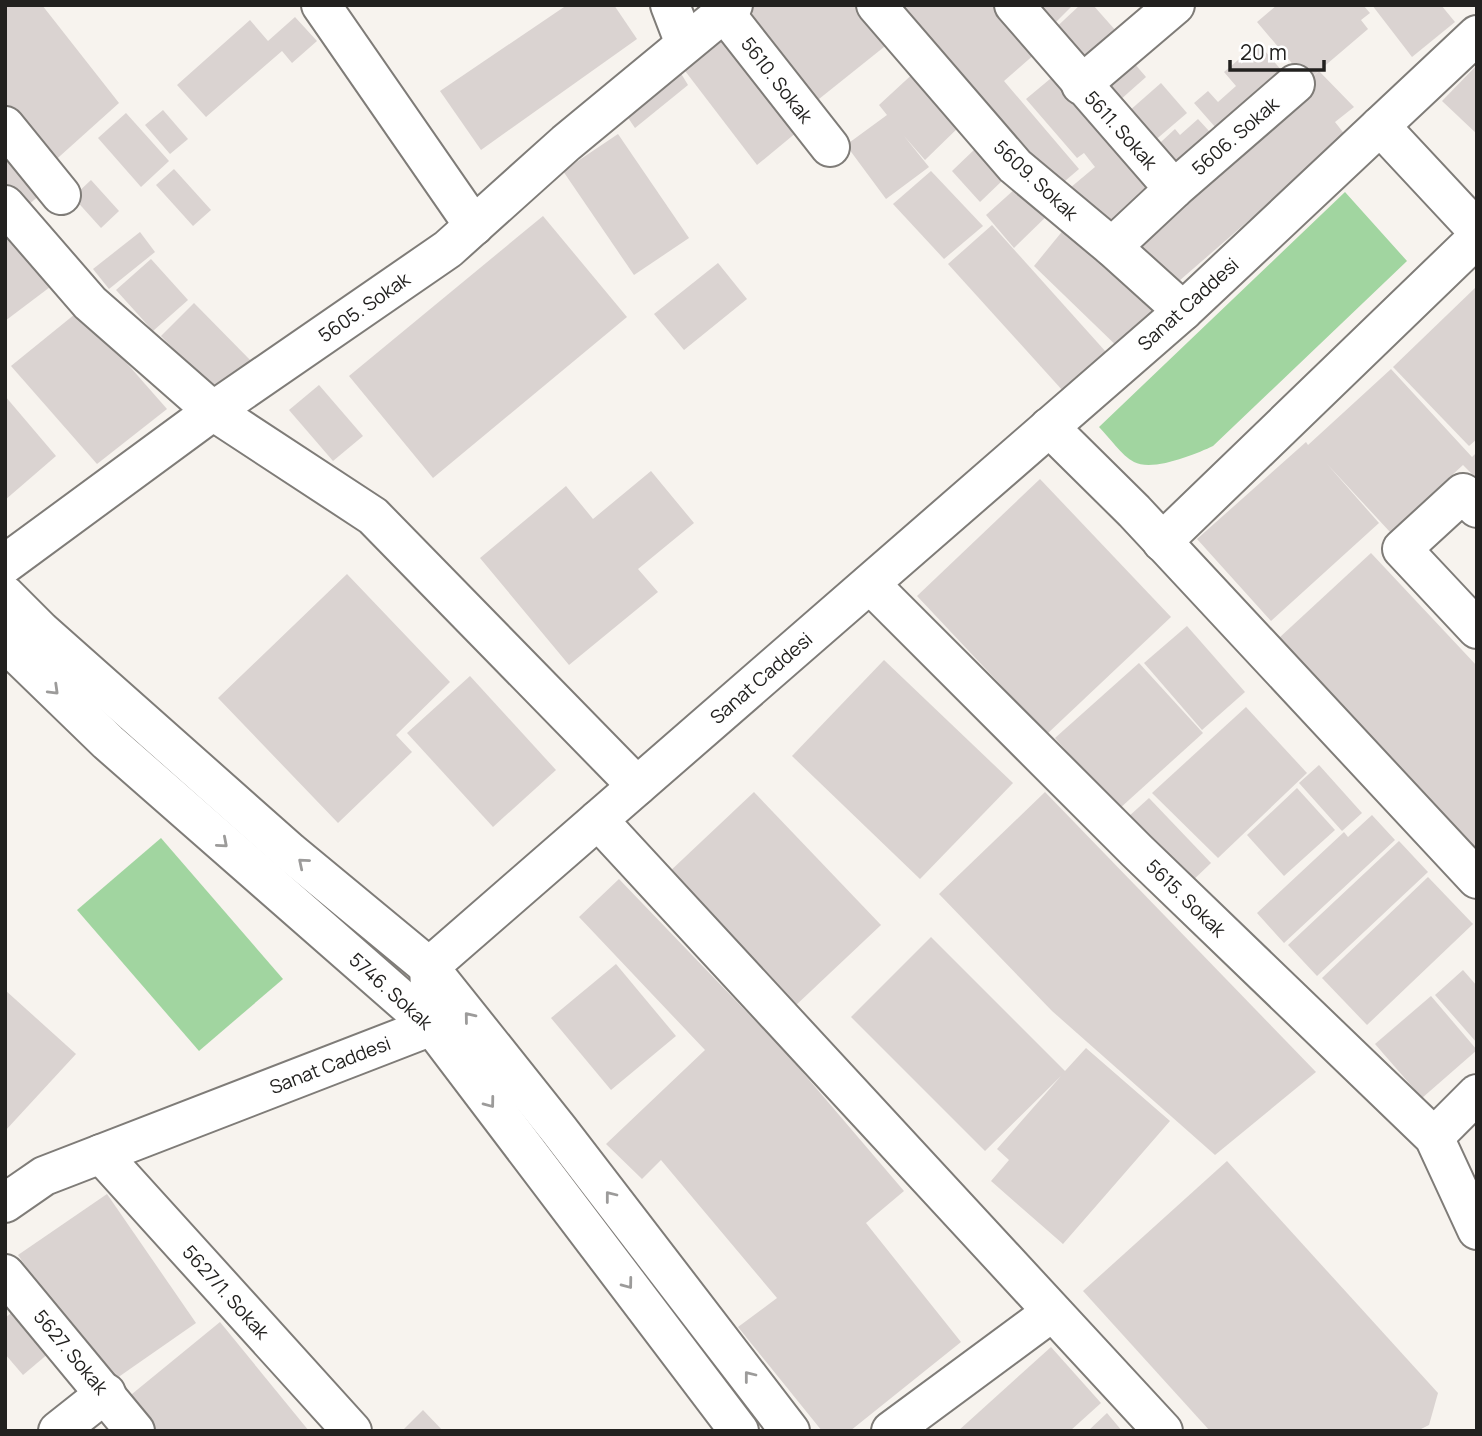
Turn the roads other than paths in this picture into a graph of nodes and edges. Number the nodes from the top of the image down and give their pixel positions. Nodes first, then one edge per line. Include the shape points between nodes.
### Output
1 (321, 5) edge
2 (670, 5) edge
3 (876, 5) edge
4 (1014, 5) edge
5 (1175, 5) edge
6 (1467, 5) edge
7 (729, 9) edge
8 (1477, 14) edge
9 (1477, 34) edge
10 (685, 44) junction
11 (1295, 83) dead end
12 (1081, 85) junction
13 (5, 126) edge
14 (1380, 126) junction
15 (830, 148) dead end
16 (1174, 189) junction
17 (61, 195) dead end
18 (5, 205) edge
19 (474, 226) junction
20 (1477, 230) edge
21 (1477, 238) edge
22 (1112, 247) junction
23 (1182, 311) junction
24 (213, 411) junction
25 (1049, 427) junction
26 (1477, 508) edge
27 (1162, 542) junction
28 (5, 564) edge
29 (870, 584) junction
30 (5, 595) edge
31 (1477, 629) edge
32 (5, 642) edge
33 (638, 786) junction
34 (598, 820) junction
35 (1477, 879) edge
36 (429, 967) junction
37 (432, 1026) junction
38 (1461, 1121) edge
39 (101, 1154) junction
40 (5, 1203) edge
41 (1477, 1230) edge
42 (5, 1274) edge
43 (1052, 1312) junction
44 (106, 1393) junction
45 (58, 1431) edge
46 (135, 1431) edge
47 (352, 1431) edge
48 (739, 1431) edge
49 (790, 1431) edge
50 (891, 1431) edge
51 (1163, 1431) edge

1 - 19 street
2 - 10 street
3 - 22 street, 5609. Sokak via 1014,166
4 - 12 street, 5611. Sokak
5 - 12 street
6 - 8 street
7 - 10 street, 5605. Sokak
7 - 15 street, 5610. Sokak
9 - 14 street, Sanat Caddesi
10 - 19 street, 5605. Sokak
11 - 16 street, 5606. Sokak
12 - 16 street, 5611. Sokak
13 - 17 street
14 - 20 street
14 - 23 street, Sanat Caddesi
16 - 22 street
18 - 24 street via 90,303
19 - 24 street, 5605. Sokak via 448,249
21 - 27 street
22 - 23 street, 5609. Sokak
23 - 25 street, Sanat Caddesi
24 - 28 street, 5605. Sokak
24 - 33 street via 373,516
25 - 27 street
25 - 29 street, Sanat Caddesi
26 - 31 street via 1463,493 1402,548
27 - 35 street
29 - 33 street, Sanat Caddesi
29 - 38 street, 5615. Sokak via 1137,851
36 -> 30 street via 290,852
32 -> 37 street, 5746. Sokak via 108,742
33 - 34 street, Sanat Caddesi
34 - 36 street, Sanat Caddesi
34 - 43 street
36 - 37 street
49 -> 36 street
37 - 39 street, Sanat Caddesi
37 -> 48 street, 5746. Sokak
38 - 41 street, 5615. Sokak
39 - 40 street, Sanat Caddesi via 44,1176
39 - 47 street, 5627/1. Sokak
42 - 44 street, 5627. Sokak
43 - 50 street
43 - 51 street
44 - 45 street
44 - 46 street, 5627. Sokak

